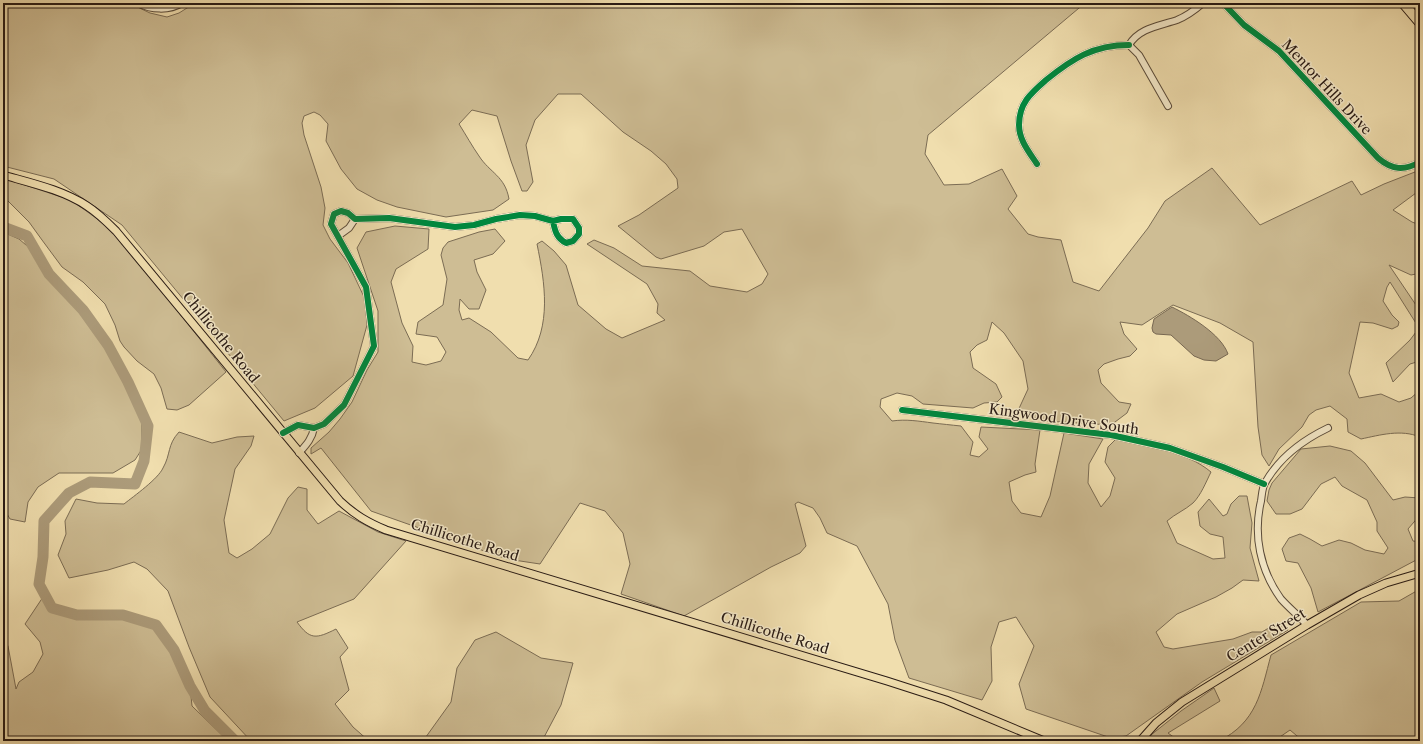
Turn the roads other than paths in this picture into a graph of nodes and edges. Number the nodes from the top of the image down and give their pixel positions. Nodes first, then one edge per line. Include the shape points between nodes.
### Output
1 (138, 3) edge
2 (182, 3) edge
3 (1203, 3) edge
4 (1223, 3) edge
5 (1403, 3) edge
6 (1420, 23) edge
7 (1129, 45) junction
8 (1168, 106) dead end
9 (1420, 162) edge
10 (1037, 164) dead end
11 (3, 175) edge
12 (355, 219) junction
13 (553, 221) junction
14 (338, 236) junction
15 (902, 410) dead end
16 (314, 428) junction
17 (1328, 428) dead end
18 (283, 433) junction
19 (299, 453) junction
20 (1264, 484) junction
21 (1420, 573) edge
22 (1307, 625) junction
23 (1044, 741) edge
24 (1140, 741) edge

1 - 2 street via 160,9
3 - 7 street via 1188,14 1142,32
4 - 9 street, Mentor Hills Drive via 1244,25 1279,51 1378,158 1390,165 1404,168
5 - 6 highway
7 - 8 street via 1139,55
7 - 10 street via 1100,48 1076,58 1028,96 1020,114 1020,132 1023,142
11 - 18 main road, Chillicothe Road via 78,201 100,216 116,231
12 - 13 street via 389,218 455,227 520,215
12 - 14 street via 349,228
12 - 14 street via 341,211 334,214 331,224
13 - 13 street via 573,219 579,228 579,234 573,241 566,243 559,239
14 - 16 street via 366,287 374,346 344,405 324,424
15 - 20 street, Kingwood Drive South via 1112,434 1170,448
16 - 18 street via 298,425
16 - 19 street via 310,441
17 - 20 street via 1290,452
18 - 19 main road, Chillicothe Road
19 - 23 main road, Chillicothe Road via 340,501 353,513 375,525 946,700
20 - 22 street via 1258,514 1257,539 1265,570 1282,599
21 - 22 main road, Center Street via 1359,595
22 - 24 main road, Center Street via 1182,702 1156,723

